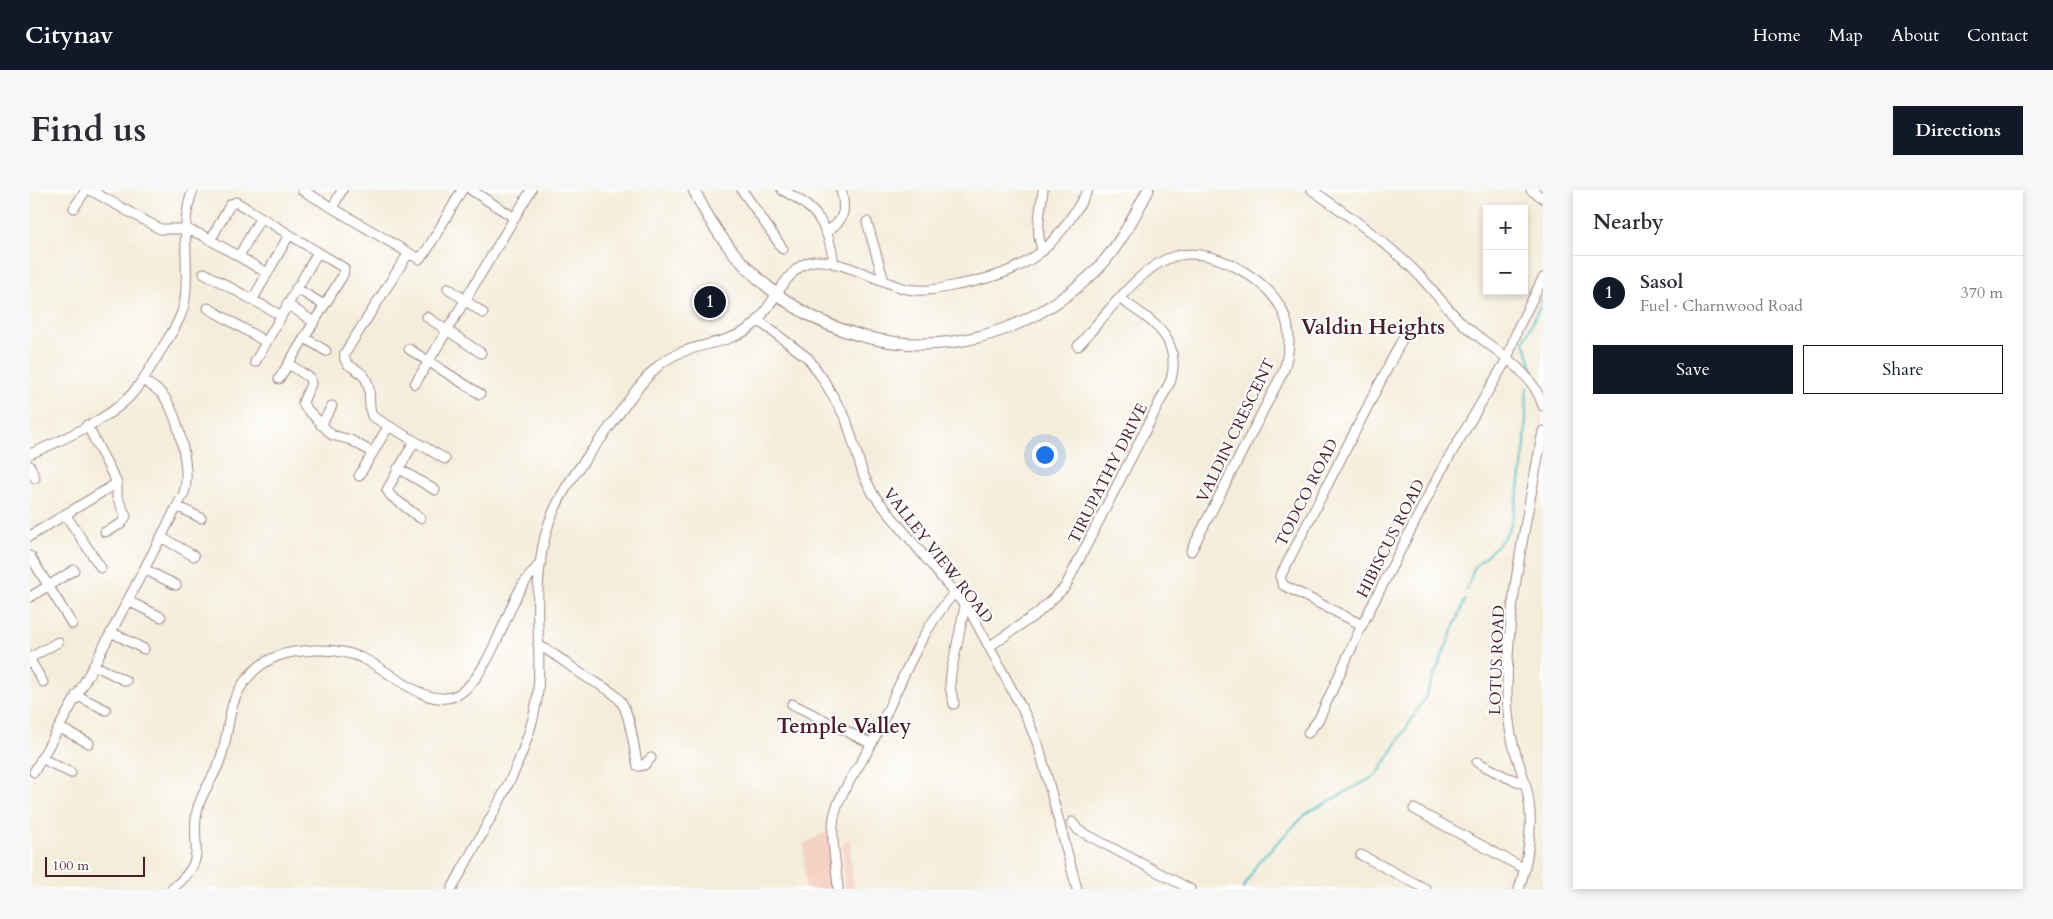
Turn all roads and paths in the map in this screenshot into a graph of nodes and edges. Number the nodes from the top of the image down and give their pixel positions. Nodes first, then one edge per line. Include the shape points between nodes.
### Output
1 (86, 190) edge
2 (90, 190) edge
3 (193, 190) edge
4 (302, 190) edge
5 (342, 190) edge
6 (462, 190) edge
7 (472, 190) edge
8 (532, 190) edge
9 (694, 190) edge
10 (742, 190) edge
11 (784, 190) edge
12 (841, 190) edge
13 (1043, 190) edge
14 (1088, 190) edge
15 (1148, 190) edge
16 (1312, 190) edge
17 (1532, 190) edge
18 (1543, 198) edge
19 (333, 207) junction
20 (74, 208) dead end
21 (261, 218) junction
22 (515, 218) junction
23 (867, 222) dead end
24 (186, 229) junction
25 (827, 231) junction
26 (289, 235) junction
27 (210, 239) junction
28 (783, 249) dead end
29 (1043, 251) junction
30 (318, 252) junction
31 (408, 254) junction
32 (239, 256) junction
33 (834, 264) junction
34 (267, 272) junction
35 (204, 273) dead end
36 (1543, 278) edge
37 (884, 281) junction
38 (296, 288) junction
39 (448, 288) dead end
40 (1540, 291) edge
41 (778, 294) junction
42 (253, 299) junction
43 (1120, 299) junction
44 (465, 301) junction
45 (287, 304) junction
46 (324, 305) junction
47 (208, 308) dead end
48 (483, 312) dead end
49 (280, 315) junction
50 (426, 317) dead end
51 (759, 320) junction
52 (314, 322) junction
53 (447, 331) junction
54 (1405, 334) dead end
55 (305, 338) junction
56 (266, 342) junction
57 (1078, 346) dead end
58 (409, 349) dead end
59 (326, 351) dead end
60 (480, 353) dead end
61 (1507, 359) junction
62 (255, 362) dead end
63 (428, 362) junction
64 (289, 364) junction
65 (279, 379) dead end
66 (143, 380) junction
67 (415, 384) dead end
68 (480, 394) dead end
69 (332, 406) dead end
70 (1543, 406) edge
71 (87, 425) junction
72 (322, 425) junction
73 (388, 427) junction
74 (1543, 431) edge
75 (414, 442) junction
76 (373, 453) junction
77 (30, 454) edge
78 (445, 459) dead end
79 (30, 466) edge
80 (398, 468) junction
81 (359, 476) dead end
82 (35, 478) dead end
83 (117, 483) junction
84 (435, 490) dead end
85 (177, 506) junction
86 (65, 514) junction
87 (202, 518) dead end
88 (420, 518) dead end
89 (105, 532) dead end
90 (30, 536) edge
91 (161, 537) junction
92 (1191, 552) dead end
93 (30, 556) edge
94 (194, 556) dead end
95 (541, 563) junction
96 (101, 568) dead end
97 (144, 569) junction
98 (74, 570) dead end
99 (176, 585) dead end
100 (48, 586) junction
101 (954, 593) junction
102 (30, 597) edge
103 (128, 600) junction
104 (965, 606) junction
105 (161, 617) dead end
106 (72, 624) dead end
107 (1362, 625) junction
108 (111, 632) junction
109 (58, 642) dead end
110 (538, 645) junction
111 (990, 646) junction
112 (144, 648) dead end
113 (30, 659) edge
114 (94, 665) junction
115 (126, 681) dead end
116 (43, 682) dead end
117 (76, 695) junction
118 (792, 704) dead end
119 (954, 704) dead end
120 (106, 710) dead end
121 (60, 728) junction
122 (1308, 733) dead end
123 (89, 743) dead end
124 (872, 744) junction
125 (651, 758) dead end
126 (43, 759) junction
127 (1477, 762) dead end
128 (34, 772) dead end
129 (71, 773) dead end
130 (1525, 784) junction
131 (1414, 809) dead end
132 (1072, 822) dead end
133 (1361, 855) dead end
134 (1525, 869) junction
135 (456, 888) edge
136 (172, 889) edge
137 (838, 889) edge
138 (1077, 889) edge
139 (1190, 889) edge
140 (1426, 889) edge
141 (1519, 889) edge

1 - 20 street
2 - 24 street via 160,229
3 - 24 street
4 - 19 street
5 - 19 street
6 - 31 street via 422,257 416,259
7 - 22 street
8 - 22 street
9 - 41 main road via 718,235 733,254 747,270
10 - 28 street
11 - 25 street via 810,207
12 - 25 street via 844,212 839,222
13 - 29 street via 1039,240
14 - 29 street via 1064,229
15 - 41 main road via 1124,233 1089,277 1050,306 990,334 936,344 890,343 831,325
16 - 61 street via 1399,256 1464,324
17 - 18 street
19 - 31 street
21 - 26 street
21 - 27 street via 238,203 232,203
21 - 32 street
22 - 44 street
23 - 37 street
24 - 27 street
24 - 66 street via 184,308
25 - 33 street
26 - 30 street
26 - 34 street
27 - 32 street
29 - 37 street via 1027,263 999,276 946,287 919,290
30 - 38 street
30 - 46 street via 344,270
31 - 73 street via 344,356 346,363 362,373 367,382 372,416
32 - 34 street
33 - 37 street
33 - 41 street via 815,261 803,265
34 - 42 street
35 - 42 street
36 - 40 street, HIBISCUS ROAD
38 - 45 street
38 - 46 street
39 - 44 street
40 - 61 street, HIBISCUS ROAD via 1518,328
41 - 51 street
42 - 49 street
43 - 57 street, VALDIN CRESCENT
43 - 92 street, VALDIN CRESCENT via 1155,266 1177,256 1196,254 1228,263 1261,282 1278,301 1287,322 1289,350 1283,372
43 - 111 street, TIRUPATHY DRIVE via 1164,334 1173,352 1171,380 1065,587 1038,613
44 - 48 street
44 - 53 street
45 - 49 street
45 - 52 street
46 - 52 street
47 - 56 street
49 - 56 street
50 - 53 street
51 - 95 street via 748,330 681,352 656,368 567,484 544,541
51 - 101 street, VALLEY VIEW ROAD via 815,366 846,419 873,494
52 - 55 street
53 - 60 street
53 - 63 street
54 - 107 street, TODCO ROAD via 1280,576 1282,585
55 - 59 street
55 - 64 street
56 - 62 street
58 - 63 street
61 - 70 street via 1532,384
61 - 107 street, HIBISCUS ROAD via 1442,471
63 - 67 street
63 - 68 street
64 - 65 street
64 - 72 street via 310,378 311,384 303,402
66 - 71 street via 123,403
66 - 85 street via 162,394 181,444 186,481
69 - 72 street
71 - 77 street
71 - 83 street
72 - 76 street via 332,435 351,440
73 - 75 street
73 - 76 street
74 - 130 street, LOTUS ROAD via 1518,562 1508,665 1510,727
75 - 78 street
75 - 80 street
76 - 81 street
79 - 82 street
80 - 84 street
80 - 88 street via 388,492
83 - 86 street
83 - 89 street via 117,496 125,519
85 - 87 street
85 - 91 street
86 - 90 street
86 - 96 street
91 - 94 street
91 - 97 street
93 - 100 street
95 - 110 street
95 - 136 street via 518,593 473,682 457,695 440,698 425,695 371,662 343,652 298,651 275,657 256,670 233,698 220,762 198,808 197,854 190,871
97 - 99 street
97 - 103 street
98 - 100 street
100 - 102 street
100 - 106 street
101 - 104 street, VALLEY VIEW ROAD
101 - 124 street via 933,619
103 - 105 street
103 - 108 street
104 - 111 street, VALLEY VIEW ROAD
104 - 119 street via 951,673
107 - 122 street, HIBISCUS ROAD via 1320,719
108 - 112 street
108 - 114 street
109 - 113 street
110 - 125 street via 557,654 617,697 628,717 638,766
110 - 135 street via 536,700 523,749
111 - 138 street, VALLEY VIEW ROAD via 1034,734
113 - 116 street
114 - 115 street
114 - 117 street
117 - 120 street
117 - 121 street
118 - 124 street
121 - 123 street
121 - 126 street
124 - 137 street via 835,816
126 - 128 street
126 - 129 street
127 - 130 street
130 - 134 street, LOTUS ROAD via 1530,804
131 - 134 street
132 - 139 street via 1078,830
133 - 140 street
134 - 141 street, LOTUS ROAD

